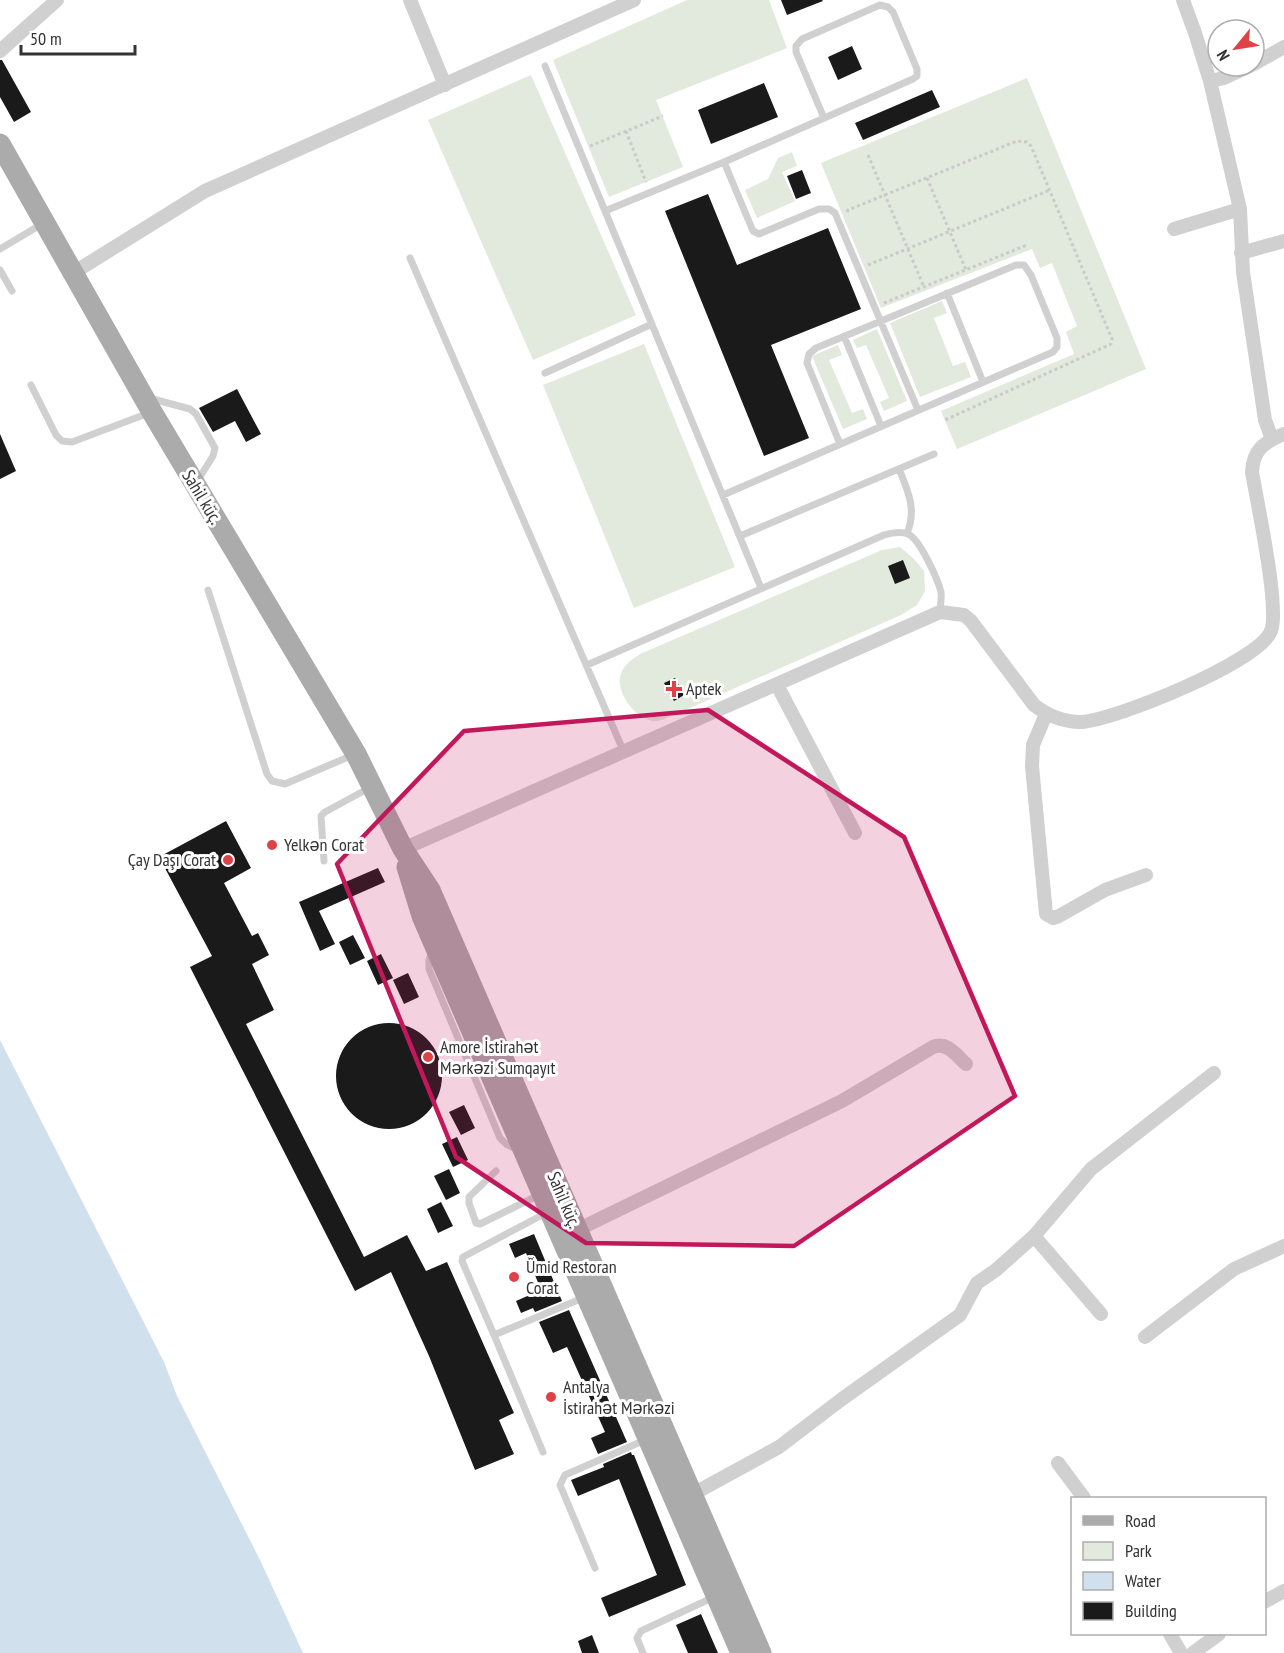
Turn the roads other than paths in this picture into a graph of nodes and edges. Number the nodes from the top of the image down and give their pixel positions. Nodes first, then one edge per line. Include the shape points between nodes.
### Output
1 (57, 0) edge
2 (410, 0) edge
3 (634, 0) edge
4 (1183, 0) edge
5 (607, 5) edge
6 (1284, 47) edge
7 (0, 51) edge
8 (1266, 57) edge
9 (545, 66) dead end
10 (1224, 78) edge
11 (1210, 81) junction
12 (445, 85) junction
13 (824, 118) junction
14 (2, 154) edge
15 (724, 162) junction
16 (1240, 209) junction
17 (605, 211) junction
18 (44, 222) junction
19 (1173, 229) dead end
20 (1284, 241) edge
21 (0, 249) edge
22 (1241, 253) junction
23 (410, 258) dead end
24 (0, 270) edge
25 (73, 273) junction
26 (12, 291) dead end
27 (947, 293) junction
28 (882, 320) junction
29 (652, 324) junction
30 (844, 336) junction
31 (545, 374) dead end
32 (983, 382) junction
33 (31, 385) dead end
34 (148, 404) junction
35 (918, 410) junction
36 (881, 426) junction
37 (1278, 436) edge
38 (840, 444) junction
39 (934, 454) dead end
40 (899, 469) junction
41 (195, 485) junction
42 (723, 495) junction
43 (907, 533) junction
44 (740, 536) junction
45 (761, 588) junction
46 (208, 590) dead end
47 (940, 612) junction
48 (1271, 630) junction
49 (1284, 638) edge
50 (587, 665) junction
51 (777, 685) junction
52 (1046, 714) junction
53 (623, 750) junction
54 (356, 754) junction
55 (372, 786) junction
56 (855, 833) dead end
57 (403, 849) junction
58 (324, 861) dead end
59 (1146, 875) dead end
60 (966, 1064) dead end
61 (1214, 1073) dead end
62 (496, 1171) dead end
63 (545, 1203) junction
64 (577, 1230) junction
65 (1034, 1236) junction
66 (1284, 1245) edge
67 (585, 1297) junction
68 (1101, 1314) dead end
69 (494, 1335) junction
70 (1145, 1337) dead end
71 (647, 1439) junction
72 (543, 1452) dead end
73 (1058, 1462) dead end
74 (693, 1494) junction
75 (1083, 1497) edge
76 (595, 1568) dead end
77 (1284, 1591) edge
78 (717, 1596) junction
79 (1266, 1601) edge
80 (1171, 1635) edge
81 (1218, 1635) edge
82 (643, 1653) edge
83 (741, 1653) edge
84 (761, 1653) edge
85 (1181, 1653) edge
86 (1193, 1653) edge

1 - 7 street
2 - 12 street
3 - 5 street
4 - 11 street
5 - 12 street
6 - 8 street
9 - 17 lane
10 - 11 street
11 - 16 street
12 - 25 street via 206,191
13 - 13 lane via 917,76 888,7 880,5 802,39 796,46
13 - 15 lane
14 - 18 main road, Sahil küç.
15 - 17 lane
15 - 28 lane via 753,231 759,234 819,209 829,208 835,213
16 - 19 street
16 - 22 street
17 - 29 lane
18 - 21 lane
18 - 25 main road, Sahil küç.
20 - 22 street
22 - 37 street via 1265,420
23 - 50 lane
24 - 26 lane
25 - 34 main road, Sahil küç.
27 - 28 lane
27 - 32 lane
27 - 32 lane via 1024,265 1057,338 1053,352
28 - 30 lane
28 - 35 lane
29 - 31 lane
29 - 42 lane
30 - 36 lane
30 - 38 lane via 816,348 807,363
32 - 35 lane
33 - 34 lane via 62,441 72,442
34 - 41 main road, Sahil küç.
34 - 41 lane via 190,409 196,414 215,448
35 - 36 lane
36 - 38 lane
37 - 48 street via 1256,452 1252,472 1274,604
38 - 42 lane
39 - 40 lane
40 - 43 lane via 913,510
40 - 44 lane
41 - 54 main road, Sahil küç.
42 - 44 lane
43 - 45 lane via 884,535
43 - 47 lane via 919,545 940,589
44 - 45 lane
45 - 50 lane
46 - 54 lane via 272,782 285,784
47 - 51 street
47 - 52 street via 964,615 971,621 1025,695
48 - 49 street
48 - 52 street via 1257,648 1229,666 1111,716 1080,722
50 - 53 lane
51 - 53 street
51 - 56 street
52 - 59 street via 1033,745 1032,766 1046,914 1059,916 1105,890
53 - 57 street
54 - 55 main road, Sahil küç.
55 - 57 main road, Sahil küç.
55 - 58 lane via 321,816
57 - 63 main road, Sahil küç. via 415,896 434,944
57 - 64 main road, Sahil küç. via 430,890
60 - 64 street via 939,1044 843,1101
61 - 65 street via 1091,1169
62 - 63 lane via 469,1197 476,1223
63 - 67 main road, Sahil küç.
63 - 69 lane via 463,1257
64 - 74 main road, Sahil küç.
65 - 68 street
65 - 74 street via 977,1283 956,1319 779,1447
66 - 70 street via 1234,1269
67 - 69 lane
67 - 71 main road, Sahil küç.
69 - 72 lane
71 - 76 lane via 565,1475 560,1485
71 - 78 main road, Sahil küç.
73 - 75 street
74 - 84 main road, Sahil küç.
77 - 79 street
78 - 82 lane via 641,1631 637,1638
78 - 83 main road, Sahil küç.
80 - 85 street
81 - 86 street

